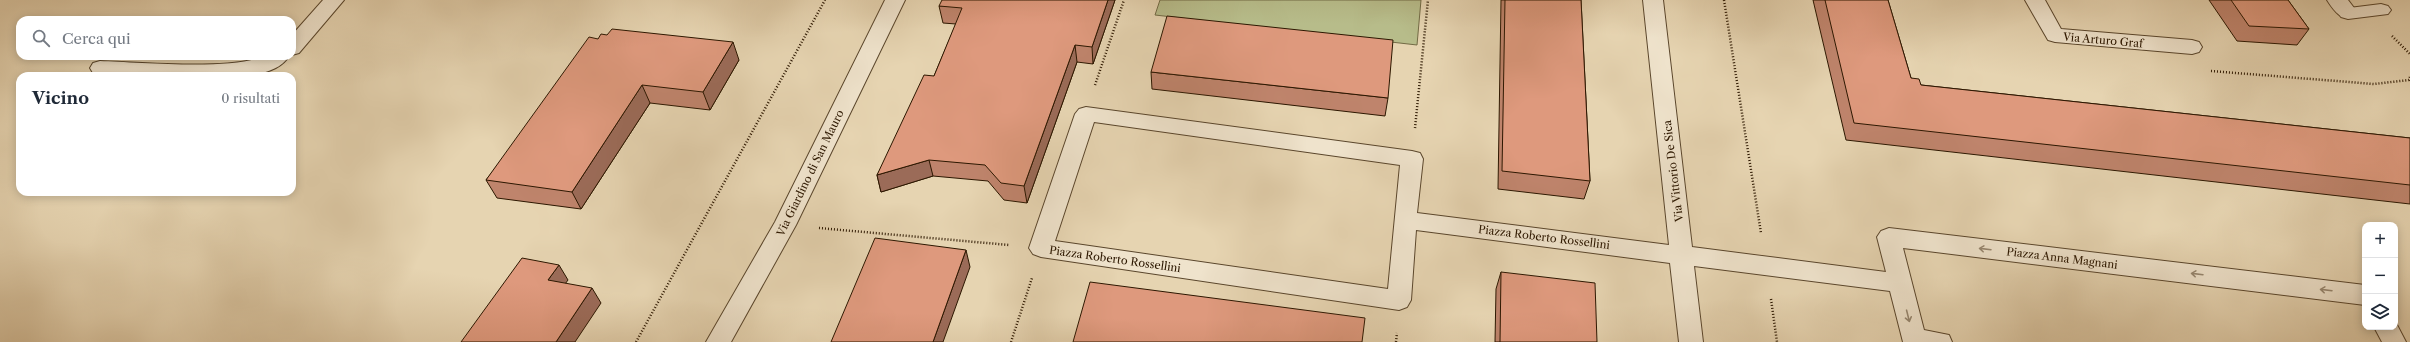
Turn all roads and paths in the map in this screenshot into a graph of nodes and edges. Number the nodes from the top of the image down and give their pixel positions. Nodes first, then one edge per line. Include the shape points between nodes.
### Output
1 (334, 0) edge
2 (825, 0) edge
3 (895, 0) edge
4 (1124, 0) edge
5 (1428, 0) edge
6 (1653, 0) edge
7 (1724, 0) edge
8 (2035, 0) edge
9 (2342, 6) edge
10 (2381, 10) dead end
11 (296, 43) edge
12 (2192, 47) dead end
13 (272, 60) edge
14 (100, 68) dead end
15 (1086, 114) junction
16 (1412, 159) junction
17 (1405, 220) junction
18 (785, 225) junction
19 (1041, 248) junction
20 (1683, 255) junction
21 (1766, 267) junction
22 (1900, 283) junction
23 (2362, 295) edge
24 (2388, 330) edge
25 (636, 342) edge
26 (718, 342) edge
27 (1011, 342) edge
28 (1692, 342) edge
29 (1777, 342) edge
30 (1940, 342) edge
31 (2394, 342) edge

1 - 11 street
2 - 25 path
3 - 18 street, Via Giardino di San Mauro
4 - 15 path
5 - 16 path
6 - 20 street, Via Vittorio De Sica
7 - 21 path
8 - 12 street, Via Arturo Graf via 2054,36
9 - 10 street
13 - 14 street via 257,68 215,71
15 - 16 street
15 - 19 street, Piazza Roberto Rossellini
16 - 17 street, Piazza Roberto Rossellini
17 - 19 street, Piazza Roberto Rossellini via 1399,300
17 - 20 street, Piazza Roberto Rossellini
18 - 19 path
18 - 26 street, Via Giardino di San Mauro
19 - 27 path
20 - 21 street, Piazza Roberto Rossellini
20 - 28 street, Via Vittorio De Sica
21 - 22 street, Piazza Roberto Rossellini
21 - 29 path
23 -> 22 street, Piazza Anna Magnani via 1889,237
22 -> 30 street, Piazza Anna Magnani via 1914,339
24 - 31 street

